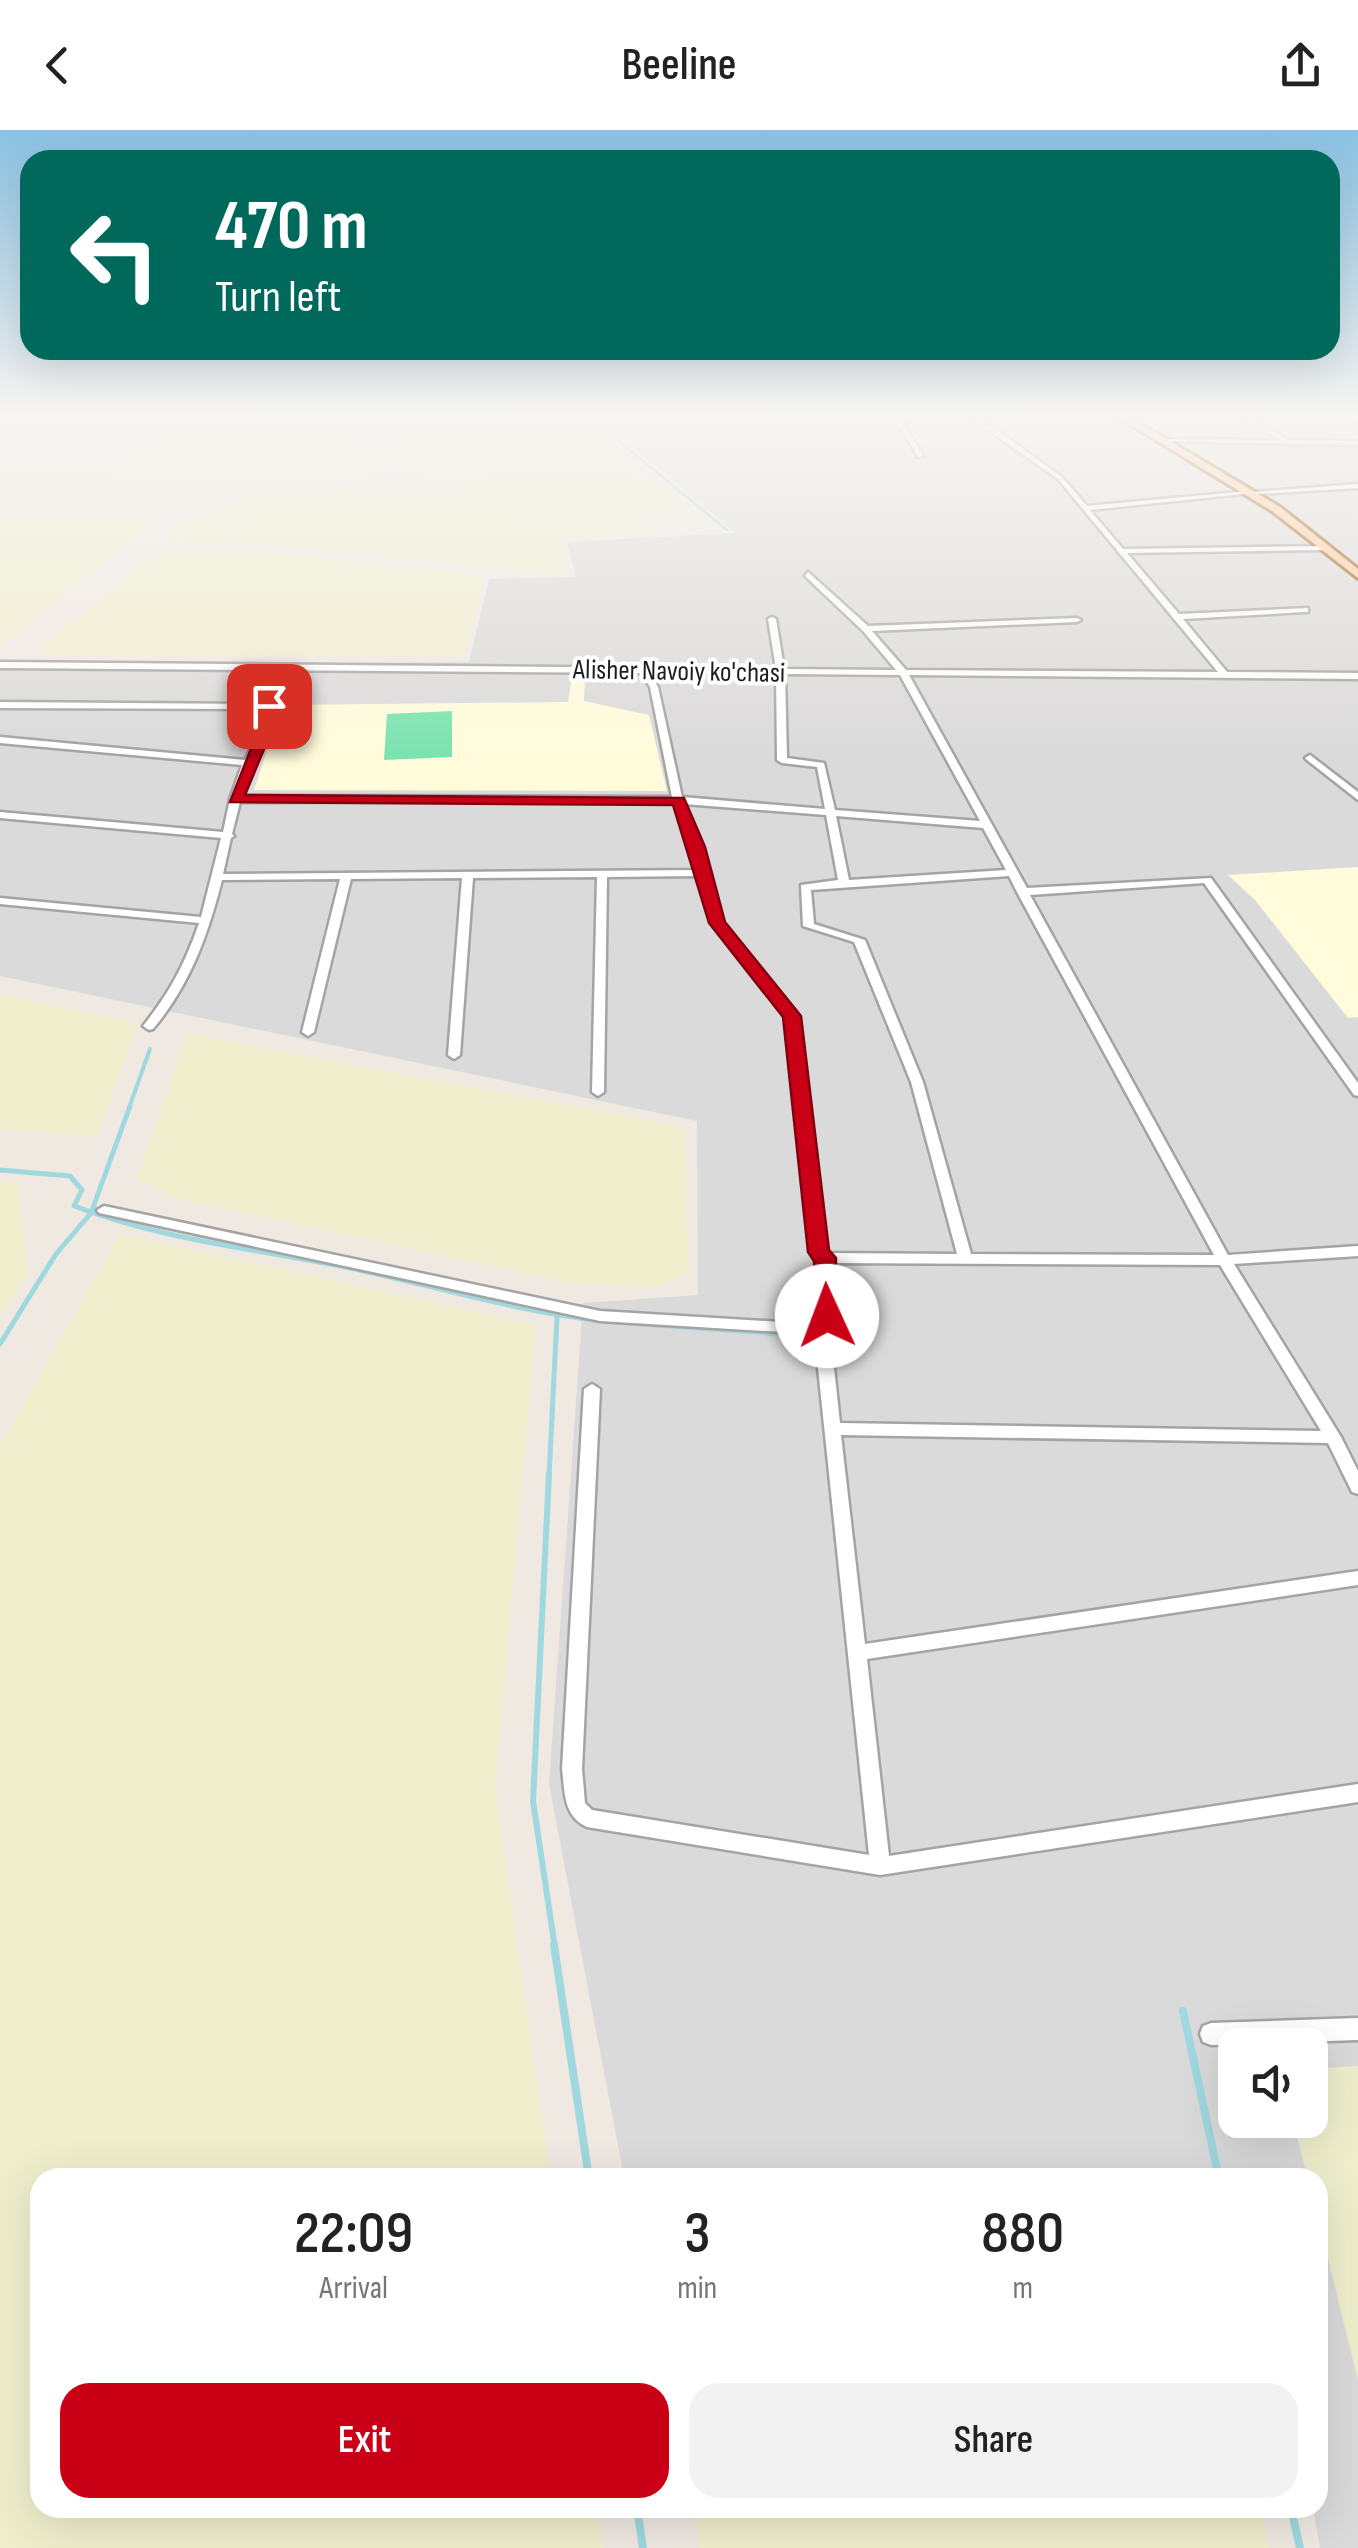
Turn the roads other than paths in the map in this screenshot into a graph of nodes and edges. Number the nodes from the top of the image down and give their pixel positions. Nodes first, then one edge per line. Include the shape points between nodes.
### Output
1 (1103, 528) edge
2 (1300, 528) edge
3 (1310, 528) edge
4 (1326, 548) junction
5 (1122, 551) junction
6 (1358, 572) edge
7 (808, 574) dead end
8 (1304, 610) dead end
9 (1177, 617) junction
10 (772, 619) dead end
11 (1077, 620) dead end
12 (866, 629) junction
13 (0, 665) edge
14 (644, 670) junction
15 (777, 672) junction
16 (903, 672) junction
17 (1224, 675) junction
18 (1358, 676) edge
19 (0, 706) edge
20 (0, 740) edge
21 (1310, 758) dead end
22 (248, 763) junction
23 (1358, 797) edge
24 (236, 799) junction
25 (678, 801) junction
26 (831, 814) junction
27 (0, 815) edge
28 (986, 825) junction
29 (229, 836) junction
30 (700, 873) junction
31 (1012, 873) junction
32 (602, 874) junction
33 (468, 875) junction
34 (346, 876) junction
35 (216, 877) junction
36 (844, 884) junction
37 (1022, 892) junction
38 (0, 901) edge
39 (204, 920) junction
40 (149, 1026) dead end
41 (308, 1032) dead end
42 (454, 1055) dead end
43 (598, 1092) dead end
44 (1358, 1092) edge
45 (104, 1210) dead end
46 (1358, 1251) edge
47 (825, 1258) junction
48 (965, 1258) junction
49 (1224, 1260) junction
50 (824, 1349) dead end
51 (592, 1389) dead end
52 (833, 1429) junction
53 (1333, 1437) junction
54 (1358, 1488) edge
55 (1358, 1578) edge
56 (857, 1653) junction
57 (1358, 1793) edge
58 (880, 1866) junction
59 (1358, 2029) edge
60 (1210, 2034) dead end

1 - 5 street
2 - 4 main road
3 - 6 main road
4 - 5 street
4 - 6 main road
5 - 9 street
7 - 12 street
8 - 9 street
9 - 17 street
10 - 15 street via 782,653
11 - 12 street
12 - 16 street
13 - 14 street, Alisher Navoiy ko'chasi
14 - 15 street, Alisher Navoiy ko'chasi
14 - 25 street via 654,688
15 - 16 street, Alisher Navoiy ko'chasi
15 - 26 street via 782,760 822,766
16 - 17 street, Alisher Navoiy ko'chasi
16 - 28 street
17 - 18 street, Alisher Navoiy ko'chasi
19 - 22 street via 269,706 272,713
20 - 22 street
21 - 23 street
22 - 24 street
24 - 25 street
24 - 29 street
25 - 26 street
25 - 30 street
26 - 28 street
26 - 36 street
27 - 29 street
28 - 31 street
29 - 35 street
30 - 32 street
30 - 47 street via 717,923 792,1016 818,1252
31 - 36 street
31 - 37 street
32 - 33 street
32 - 43 street
33 - 34 street
33 - 42 street
34 - 35 street
34 - 41 street
35 - 39 street
36 - 48 street via 805,887 809,926 858,940 918,1082
37 - 44 street via 1208,880
37 - 49 street
38 - 39 street
39 - 40 street via 170,1006
45 - 47 street via 600,1316 694,1324 817,1324 827,1316
46 - 49 street
47 - 48 street
48 - 49 street
49 - 53 street
50 - 52 street
51 - 58 street via 572,1768 576,1806 587,1818
52 - 53 street
52 - 56 street
53 - 54 street
55 - 56 street
56 - 58 street
57 - 58 street
59 - 60 street

